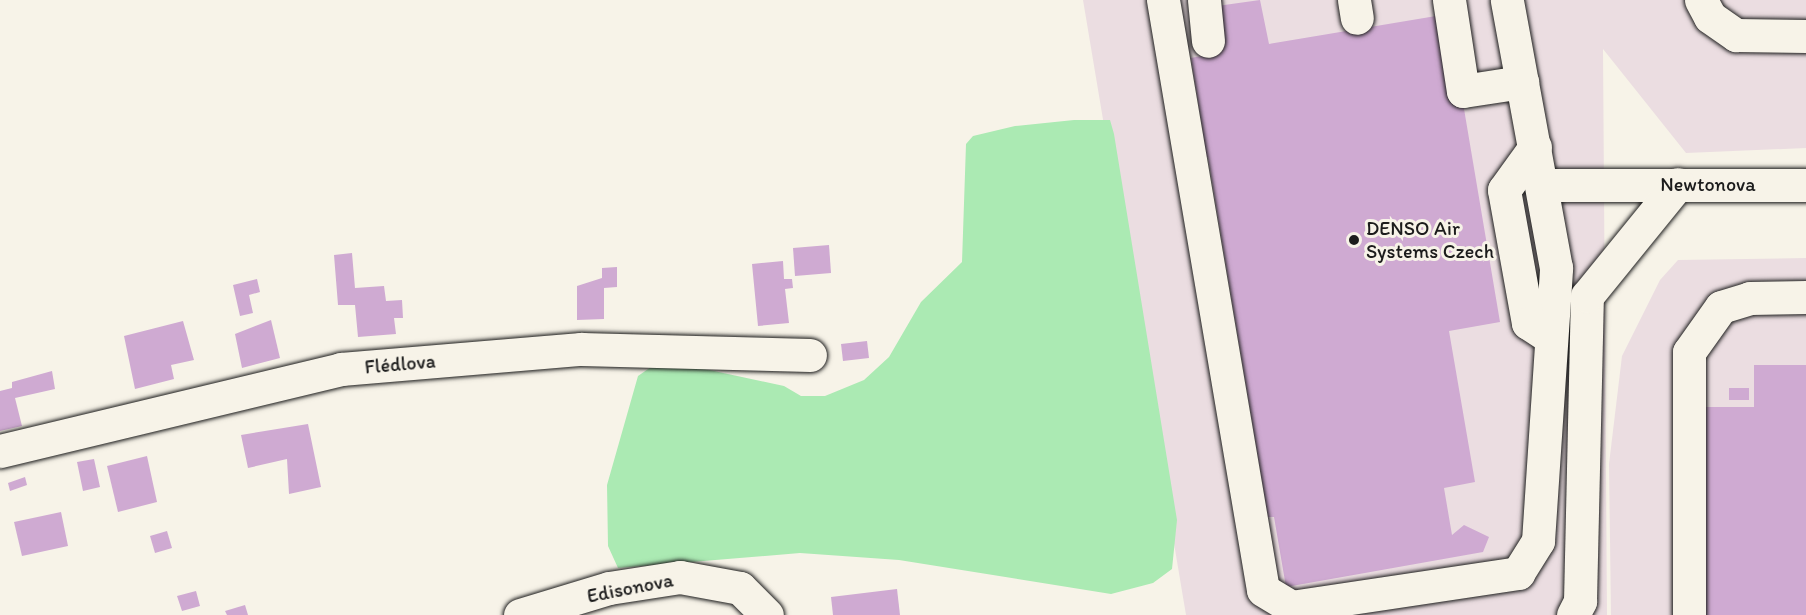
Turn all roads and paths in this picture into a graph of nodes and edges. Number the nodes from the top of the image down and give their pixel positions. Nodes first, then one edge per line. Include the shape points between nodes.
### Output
1 (1162, 0) edge
2 (1204, 0) edge
3 (1449, 0) edge
4 (1507, 0) edge
5 (1701, 0) edge
6 (1806, 36) edge
7 (1208, 42) dead end
8 (1522, 82) junction
9 (1535, 147) junction
10 (1678, 184) junction
11 (1542, 185) junction
12 (1806, 185) edge
13 (1806, 297) edge
14 (1551, 338) junction
15 (810, 356) dead end
16 (0, 451) edge
17 (520, 615) edge
18 (767, 615) edge
19 (1573, 615) edge
20 (1689, 615) edge

1 - 14 street via 1263,590 1291,607 1518,573 1538,541
2 - 7 street
3 - 8 street via 1463,91
4 - 8 street
5 - 6 street via 1710,17 1736,35
8 - 9 street
9 - 11 street
9 - 14 street via 1504,190 1528,323
10 - 11 street, Newtonova
10 - 12 street, Newtonova
10 - 19 street via 1587,296 1580,601
11 - 14 street via 1556,268
13 - 20 street via 1750,298 1721,307 1689,352
15 - 16 street, Flédlova via 581,349 341,369
17 - 18 street, Edisonova via 609,588 680,577 740,588

